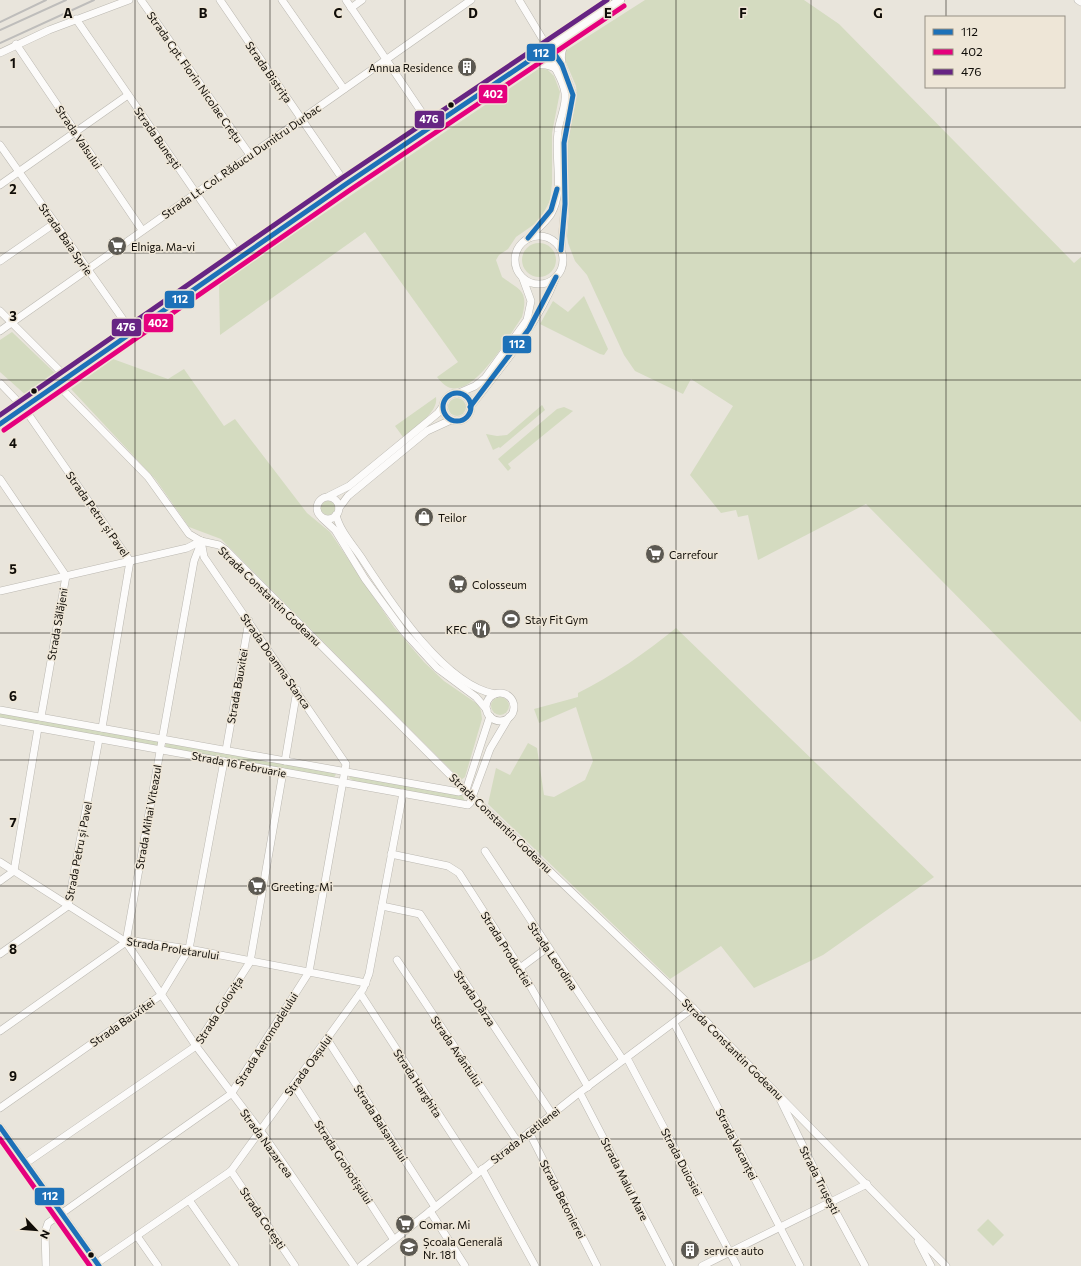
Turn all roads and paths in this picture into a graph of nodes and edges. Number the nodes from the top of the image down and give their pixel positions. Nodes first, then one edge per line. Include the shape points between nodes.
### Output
1 (129, 0) edge
2 (141, 0) edge
3 (220, 0) edge
4 (282, 0) edge
5 (346, 0) edge
6 (362, 0) edge
7 (471, 0) edge
8 (519, 0) edge
9 (620, 0) edge
10 (1078, 0) edge
11 (1081, 2) edge
12 (351, 8) junction
13 (76, 20) junction
14 (590, 20) junction
15 (16, 44) junction
16 (548, 48) junction
17 (0, 53) edge
18 (386, 59) junction
19 (559, 67) junction
20 (510, 74) junction
21 (344, 89) junction
22 (128, 95) junction
23 (301, 118) junction
24 (431, 126) junction
25 (76, 132) junction
26 (0, 145) edge
27 (250, 155) junction
28 (19, 172) junction
29 (346, 184) junction
30 (0, 185) edge
31 (196, 193) junction
32 (55, 223) junction
33 (142, 230) junction
34 (528, 238) junction
35 (561, 250) junction
36 (240, 257) junction
37 (0, 261) edge
38 (87, 268) junction
39 (556, 277) junction
40 (523, 279) junction
41 (0, 311) edge
42 (12, 322) junction
43 (0, 331) edge
44 (132, 332) junction
45 (67, 378) junction
46 (0, 383) edge
47 (57, 384) junction
48 (459, 393) junction
49 (443, 406) junction
50 (24, 408) junction
51 (470, 408) junction
52 (451, 420) junction
53 (0, 424) edge
54 (0, 480) edge
55 (329, 496) junction
56 (338, 512) junction
57 (322, 518) junction
58 (201, 541) junction
59 (130, 561) junction
60 (66, 576) junction
61 (0, 592) edge
62 (249, 621) junction
63 (297, 690) junction
64 (495, 694) junction
65 (0, 710) edge
66 (489, 713) junction
67 (41, 717) junction
68 (509, 717) junction
69 (0, 721) edge
70 (38, 728) junction
71 (102, 728) junction
72 (162, 738) junction
73 (99, 739) junction
74 (160, 749) junction
75 (226, 750) junction
76 (224, 761) junction
77 (285, 761) junction
78 (346, 771) junction
79 (283, 772) junction
80 (344, 782) junction
81 (466, 790) junction
82 (403, 793) junction
83 (472, 797) junction
84 (485, 851) dead end
85 (392, 854) junction
86 (0, 862) edge
87 (14, 871) junction
88 (0, 881) edge
89 (68, 906) junction
90 (382, 906) junction
91 (126, 942) junction
92 (548, 948) junction
93 (189, 950) junction
94 (0, 954) edge
95 (397, 960) dead end
96 (250, 962) junction
97 (520, 968) junction
98 (309, 972) junction
99 (366, 983) junction
100 (360, 994) junction
101 (161, 995) junction
102 (693, 1008) junction
103 (674, 1023) junction
104 (0, 1031) edge
105 (327, 1039) junction
106 (196, 1046) junction
107 (625, 1059) junction
108 (294, 1085) junction
109 (588, 1086) junction
110 (777, 1092) junction
111 (580, 1093) junction
112 (232, 1094) junction
113 (0, 1108) edge
114 (552, 1114) junction
115 (0, 1127) edge
116 (260, 1132) junction
117 (529, 1132) junction
118 (517, 1141) junction
119 (26, 1163) junction
120 (231, 1171) junction
121 (480, 1171) junction
122 (867, 1184) junction
123 (189, 1200) junction
124 (831, 1202) junction
125 (432, 1209) junction
126 (61, 1212) junction
127 (780, 1226) junction
128 (914, 1234) junction
129 (137, 1236) junction
130 (394, 1240) junction
131 (730, 1252) junction
132 (98, 1264) edge
133 (46, 1266) edge
134 (158, 1266) edge
135 (235, 1266) edge
136 (295, 1266) edge
137 (354, 1266) edge
138 (361, 1266) edge
139 (465, 1266) edge
140 (535, 1266) edge
141 (597, 1266) edge
142 (670, 1266) edge
143 (702, 1266) edge
144 (737, 1266) edge
145 (800, 1266) edge
146 (865, 1266) edge
147 (931, 1266) edge
148 (946, 1266) edge

1 - 13 street
2 - 27 street, Strada Cpt. Florin Nicolae Crețu
3 - 23 street, Strada Bistrița
4 - 21 street
5 - 12 street
6 - 12 street
7 - 18 street, Strada Lt. Col. Răducu Dumitru Durbac
8 - 16 street
9 - 14 main road
10 - 11 street
12 - 18 street
13 - 15 street
13 - 22 street, Strada Bunești
14 - 16 main road
14 - 19 street via 564,44
15 - 17 street
15 - 25 street, Strada Valsului
16 - 19 street via 549,57
16 - 20 main road
18 - 21 street, Strada Lt. Col. Răducu Dumitru Durbac
18 - 24 street
19 - 20 street via 539,64
19 - 34 street via 566,95 557,136 556,200 551,214
19 - 35 street via 573,95 564,143 565,204
20 - 24 main road
21 - 23 street, Strada Lt. Col. Răducu Dumitru Durbac
22 - 25 street
22 - 31 street, Strada Bunești
23 - 27 street, Strada Lt. Col. Răducu Dumitru Durbac
23 - 29 street, Strada Bistrița
24 - 29 main road
25 - 28 street
25 - 33 street, Strada Valsului
26 - 28 street, Strada Baia Sprie
27 - 31 street, Strada Lt. Col. Răducu Dumitru Durbac
28 - 30 street
28 - 32 street, Strada Baia Sprie
29 - 36 main road
31 - 33 street, Strada Lt. Col. Răducu Dumitru Durbac
31 - 36 street, Strada Bunești
32 - 37 street
32 - 38 street, Strada Baia Sprie
33 - 38 street, Strada Lt. Col. Răducu Dumitru Durbac
34 - 35 street via 540,235 547,237 558,244
34 - 40 street via 517,249 514,257 516,269
35 - 39 street via 562,266
36 - 44 main road
38 - 42 street, Strada Lt. Col. Răducu Dumitru Durbac
38 - 44 street, Strada Baia Sprie
39 - 40 street via 544,284
39 - 51 street via 533,323
40 - 48 street via 531,301 526,320 485,378 476,386
41 - 42 street
42 - 43 street, Strada Lt. Col. Răducu Dumitru Durbac
42 - 45 street
44 - 45 main road
45 - 47 main road
46 - 50 street, Strada Petru și Pavel
47 - 50 main road
47 - 58 street, Strada Constantin Godeanu via 148,477 189,534
48 - 49 street via 449,395
48 - 51 street via 468,400
49 - 52 street via 445,414
49 - 55 street via 438,413 349,486
50 - 53 main road
50 - 59 street, Strada Petru și Pavel
51 - 52 street via 468,415 463,419
52 - 56 street via 427,431 348,496
54 - 60 street, Strada Sălăjeni
55 - 56 street via 337,502
55 - 57 street via 321,498 317,505 317,512
56 - 57 street via 330,519
56 - 64 street via 341,527 382,589 432,652 468,682 485,692
57 - 66 street via 336,530 369,585 404,632 437,668 476,697
58 - 59 street via 187,548
58 - 62 street, Strada Doamna Stanca via 204,557
58 - 72 street, Strada Mihai Viteazul via 194,561
58 - 81 street, Strada Constantin Godeanu via 219,545 226,550
59 - 60 street
59 - 71 street, Strada Petru și Pavel
60 - 61 street
60 - 67 street, Strada Sălăjeni
62 - 63 street, Strada Doamna Stanca
62 - 75 street, Strada Bauxitei
63 - 77 street
63 - 78 street, Strada Doamna Stanca via 345,760
64 - 66 street via 487,702
64 - 68 street via 506,694 512,698 514,708
65 - 67 street, Strada 16 Februarie
66 - 68 street via 502,720
66 - 81 street
67 - 71 street, Strada 16 Februarie
68 - 83 street via 490,749
69 - 70 street, Strada 16 Februarie
70 - 73 street, Strada 16 Februarie
70 - 87 street
71 - 72 street, Strada 16 Februarie
72 - 74 street, Strada Mihai Viteazul
72 - 75 street, Strada 16 Februarie
73 - 74 street, Strada 16 Februarie
73 - 89 street, Strada Petru și Pavel
74 - 76 street, Strada 16 Februarie
74 - 91 street, Strada Mihai Viteazul
75 - 77 street, Strada 16 Februarie
76 - 79 street, Strada 16 Februarie
76 - 93 street, Strada Bauxitei
77 - 78 street, Strada 16 Februarie
78 - 80 street, Strada Doamna Stanca
78 - 81 street, Strada 16 Februarie via 459,792
79 - 80 street, Strada 16 Februarie
79 - 96 street, Strada Golovița
80 - 82 street, Strada 16 Februarie
80 - 98 street, Strada Aeromodelului
81 - 83 street, Strada Constantin Godeanu
82 - 83 street, Strada 16 Februarie via 468,805
82 - 85 street, Strada Oașului
83 - 102 street, Strada Constantin Godeanu
84 - 92 street, Strada Leordina
85 - 90 street, Strada Oașului
85 - 97 street, Strada Productiei via 455,869
86 - 87 street, Strada Proletarului
87 - 88 street
87 - 89 street, Strada Proletarului
89 - 91 street, Strada Proletarului
89 - 94 street, Strada Petru și Pavel
90 - 99 street, Strada Oașului
90 - 114 street, Strada Dârza via 420,914
91 - 93 street, Strada Proletarului
91 - 101 street, Strada Nazarcea
91 - 104 street
92 - 97 street
92 - 107 street, Strada Leordina
93 - 96 street, Strada Proletarului
93 - 101 street, Strada Bauxitei
95 - 118 street, Strada Avântului
96 - 98 street, Strada Proletarului
96 - 106 street, Strada Golovița
97 - 109 street, Strada Productiei
98 - 99 street, Strada Proletarului
98 - 112 street, Strada Aeromodelului
99 - 100 street, Strada Oașului
100 - 105 street, Strada Oașului
100 - 121 street, Strada Harghita
101 - 106 street, Strada Nazarcea
101 - 113 street, Strada Bauxitei
102 - 103 street, Strada Acetilenei
102 - 110 street, Strada Constantin Godeanu
103 - 107 street, Strada Acetilenei
103 - 127 street, Strada Vacanței
105 - 108 street, Strada Oașului
105 - 125 street, Strada Balsamului
106 - 112 street, Strada Nazarcea
106 - 119 street, Strada Golovița
107 - 109 street, Strada Acetilenei
107 - 131 street, Strada Duiosiei
108 - 116 street, Strada Oașului
108 - 130 street, Strada Grohotișului
109 - 111 street, Strada Acetilenei
110 - 122 street, Strada Constantin Godeanu
110 - 124 street, Strada Trușești
111 - 114 street, Strada Acetilenei
111 - 142 street, Strada Malul Mare
112 - 116 street, Strada Nazarcea
112 - 126 street, Strada Aeromodelului
114 - 117 street, Strada Acetilenei
115 - 119 street
116 - 120 street, Strada Oașului
116 - 137 street, Strada Nazarcea
117 - 118 street, Strada Acetilenei
117 - 141 street, Strada Betonierei
118 - 121 street, Strada Acetilenei
119 - 126 street
120 - 123 street, Strada Oașului
120 - 136 street, Strada Cotești
121 - 125 street, Strada Acetilenei
121 - 140 street, Strada Harghita
122 - 124 street
122 - 128 street, Strada Constantin Godeanu
123 - 129 street, Strada Oașului
123 - 135 street
124 - 127 street
124 - 146 street, Strada Trușești
125 - 130 street, Strada Acetilenei
125 - 139 street, Strada Balsamului
126 - 132 street
126 - 133 street, Strada Aeromodelului via 48,1222 46,1227
127 - 131 street
127 - 145 street, Strada Vacanței
128 - 147 street
128 - 148 street, Strada Constantin Godeanu
129 - 132 street, Strada Oașului
129 - 134 street
130 - 138 street, Strada Acetilenei
131 - 143 street
131 - 144 street, Strada Duiosiei

